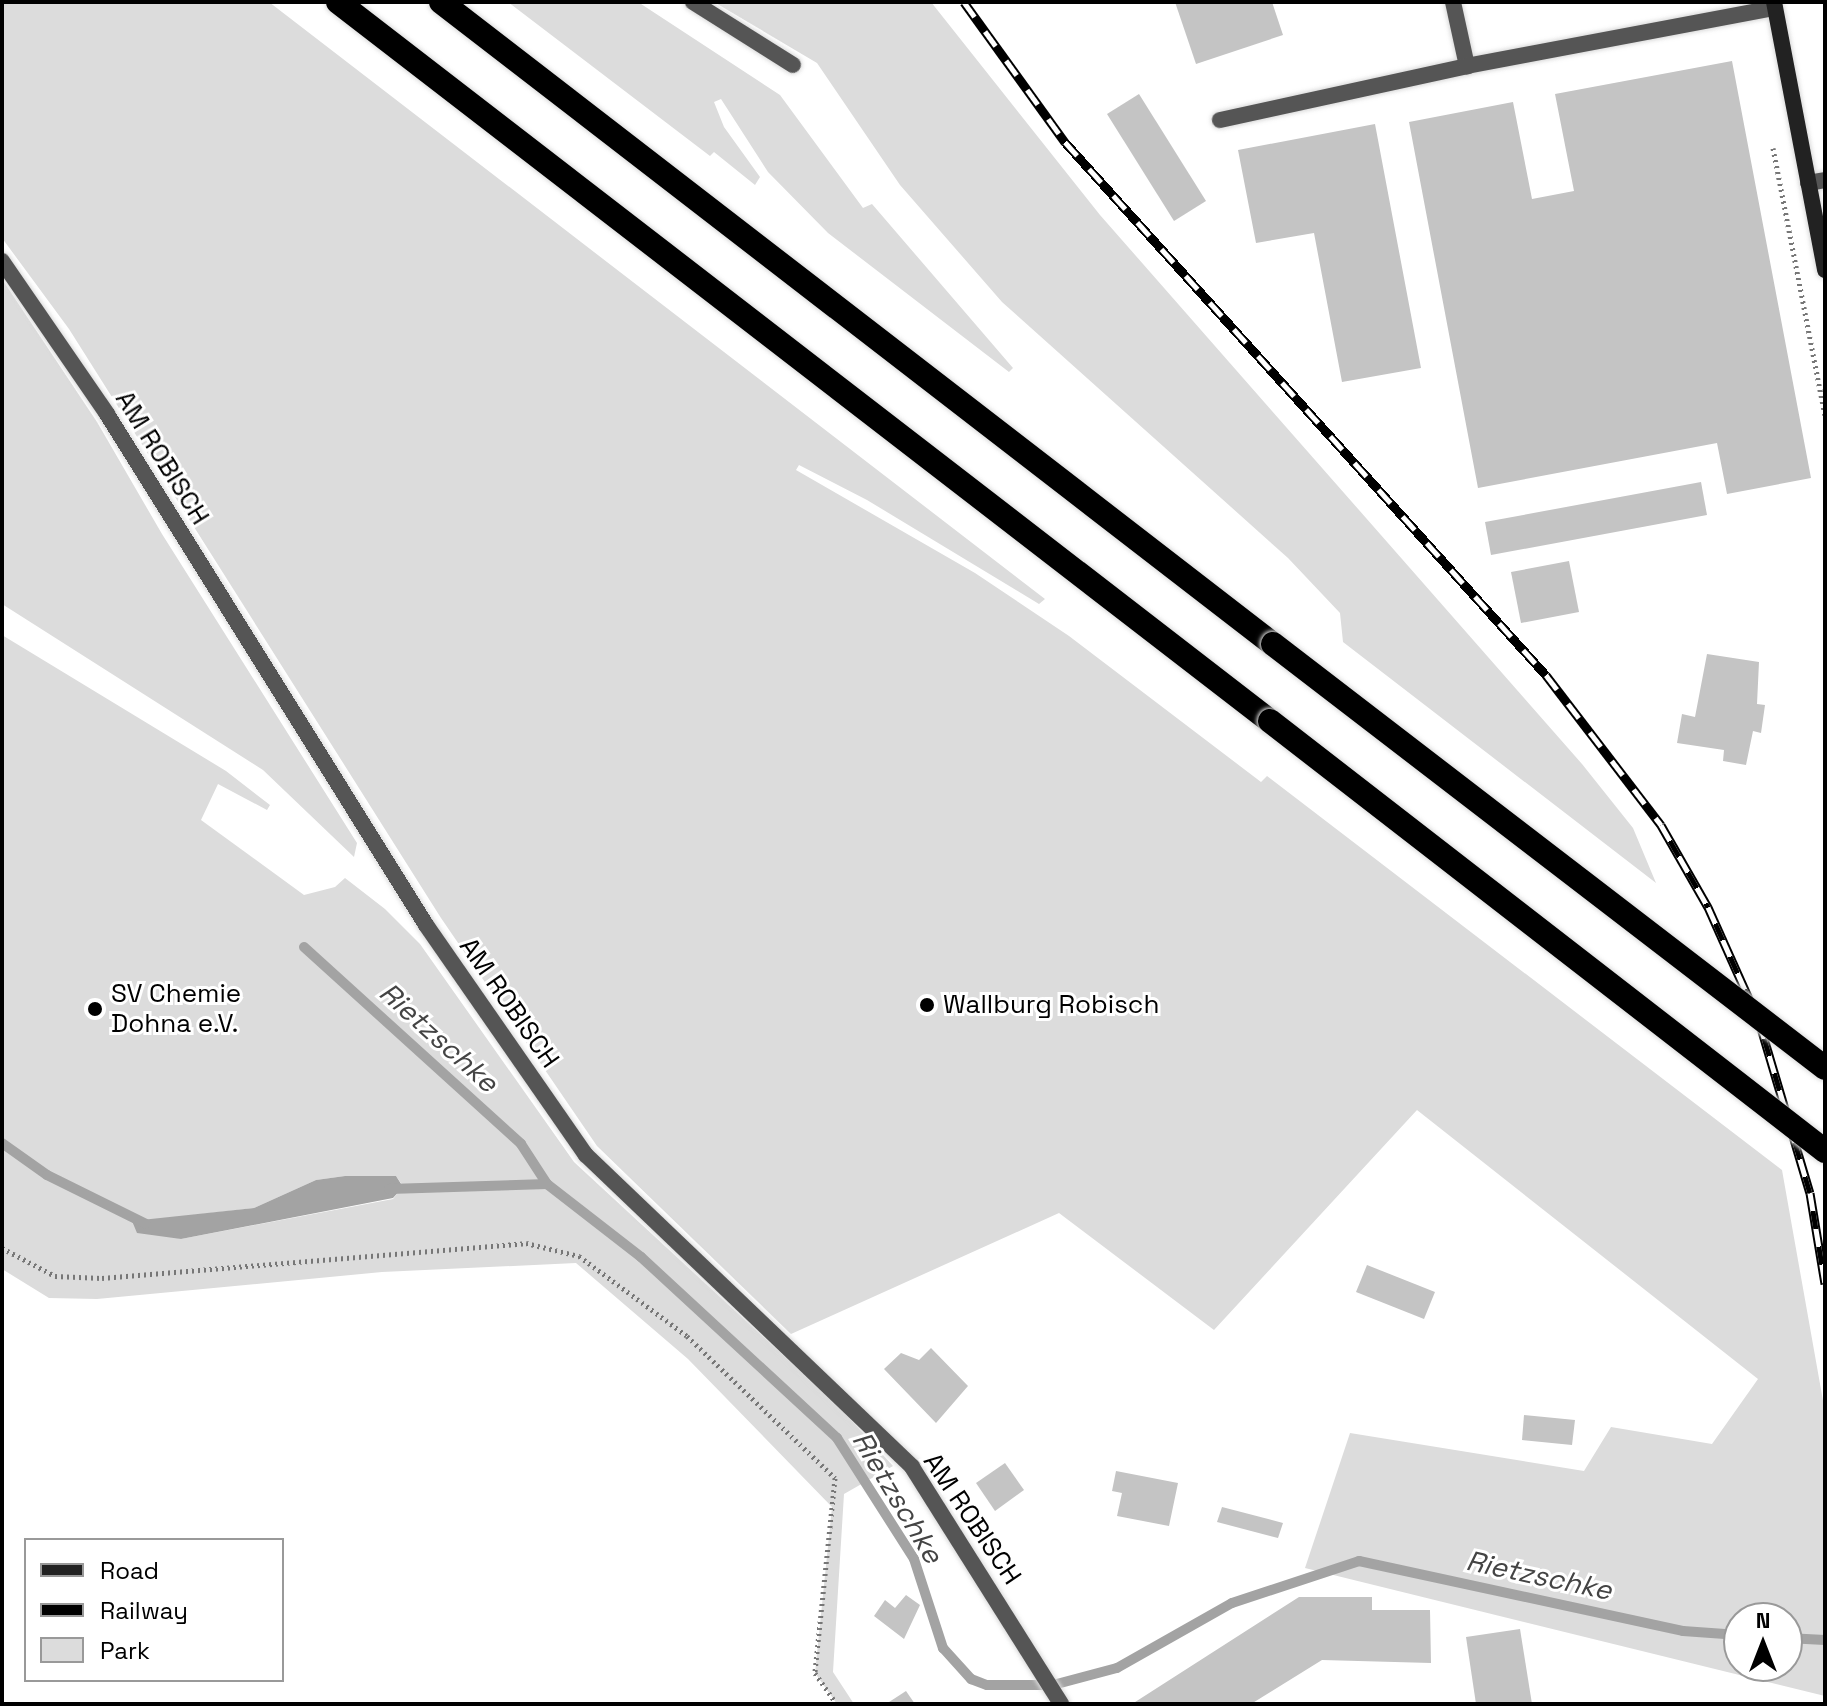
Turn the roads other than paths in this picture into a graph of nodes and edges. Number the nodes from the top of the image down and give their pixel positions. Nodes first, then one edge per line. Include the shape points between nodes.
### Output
1 (338, 2) edge
2 (441, 2) edge
3 (693, 2) edge
4 (1453, 2) edge
5 (1774, 5) edge
6 (793, 65) dead end
7 (1467, 66) junction
8 (1220, 120) dead end
9 (1817, 182) edge
10 (2, 261) edge
11 (1825, 270) edge
12 (1825, 1068) edge
13 (1825, 1151) edge
14 (1061, 1704) edge

1 - 13 highway, bridge
2 - 12 highway, bridge
3 - 6 street
4 - 7 street
5 - 7 street
5 - 9 main road
7 - 8 street
9 - 11 main road
10 - 14 street, AM ROBISCH via 107,414 426,925 586,1155 912,1467

